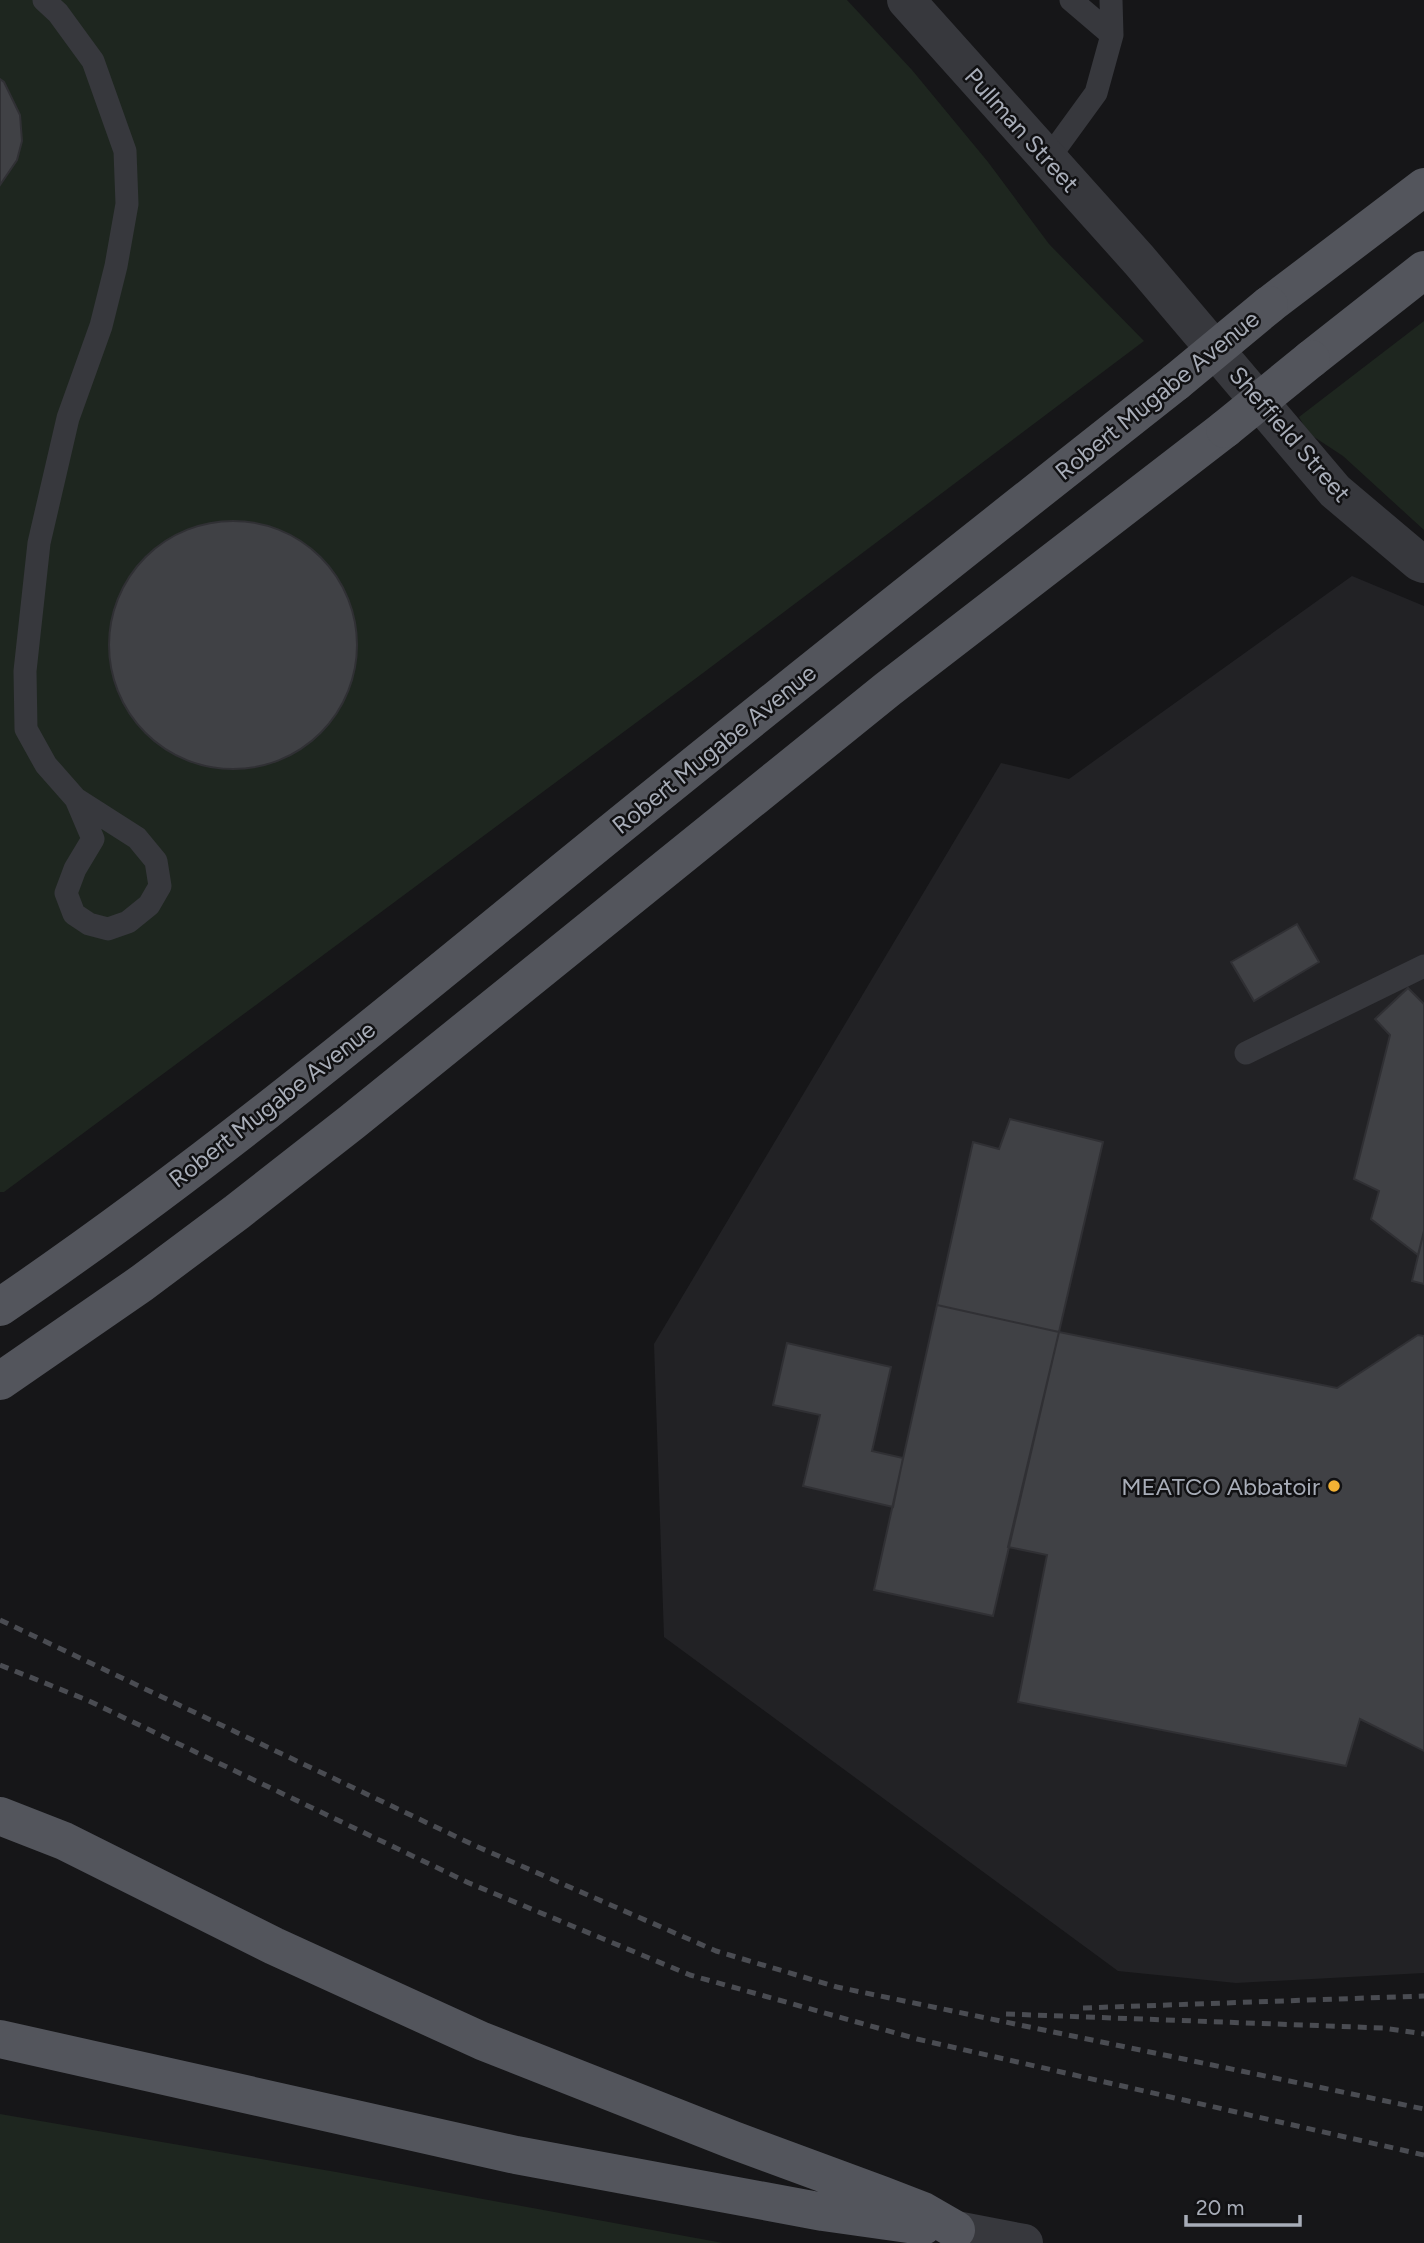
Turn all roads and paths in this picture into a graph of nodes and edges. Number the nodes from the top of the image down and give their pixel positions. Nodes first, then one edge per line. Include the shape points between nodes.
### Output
1 (44, 0) edge
2 (906, 0) edge
3 (1071, 0) edge
4 (1111, 0) edge
5 (1112, 35) junction
6 (1048, 159) junction
7 (1424, 187) edge
8 (1139, 260) joint
9 (1424, 270) edge
10 (1424, 564) edge
11 (76, 799) junction
12 (1424, 966) edge
13 (1246, 1053) dead end
14 (0, 1307) edge
15 (0, 1381) edge
16 (0, 1816) edge
17 (0, 2039) edge
18 (956, 2230) junction
19 (1024, 2243) edge

1 - 11 lane via 93,61 125,151 127,204 116,266 101,326 68,418 39,543 25,671 26,729 46,765
2 - 6 street, Pullman Street
3 - 5 lane
4 - 5 lane
5 - 6 lane via 1096,93
6 - 8 street, Pullman Street
7 - 14 main road, Robert Mugabe Avenue, bridge via 882,613 336,1056
8 - 10 street, Sheffield Street via 1335,491
9 - 15 main road, bridge via 888,689 237,1212
11 - 11 lane via 137,838 156,861 160,886 149,905 128,922 108,929 74,914 66,894 93,839
12 - 13 lane
16 - 18 main road via 64,1841 274,1946 482,2041 923,2211
17 - 18 main road via 516,2155 823,2212
18 - 19 street

